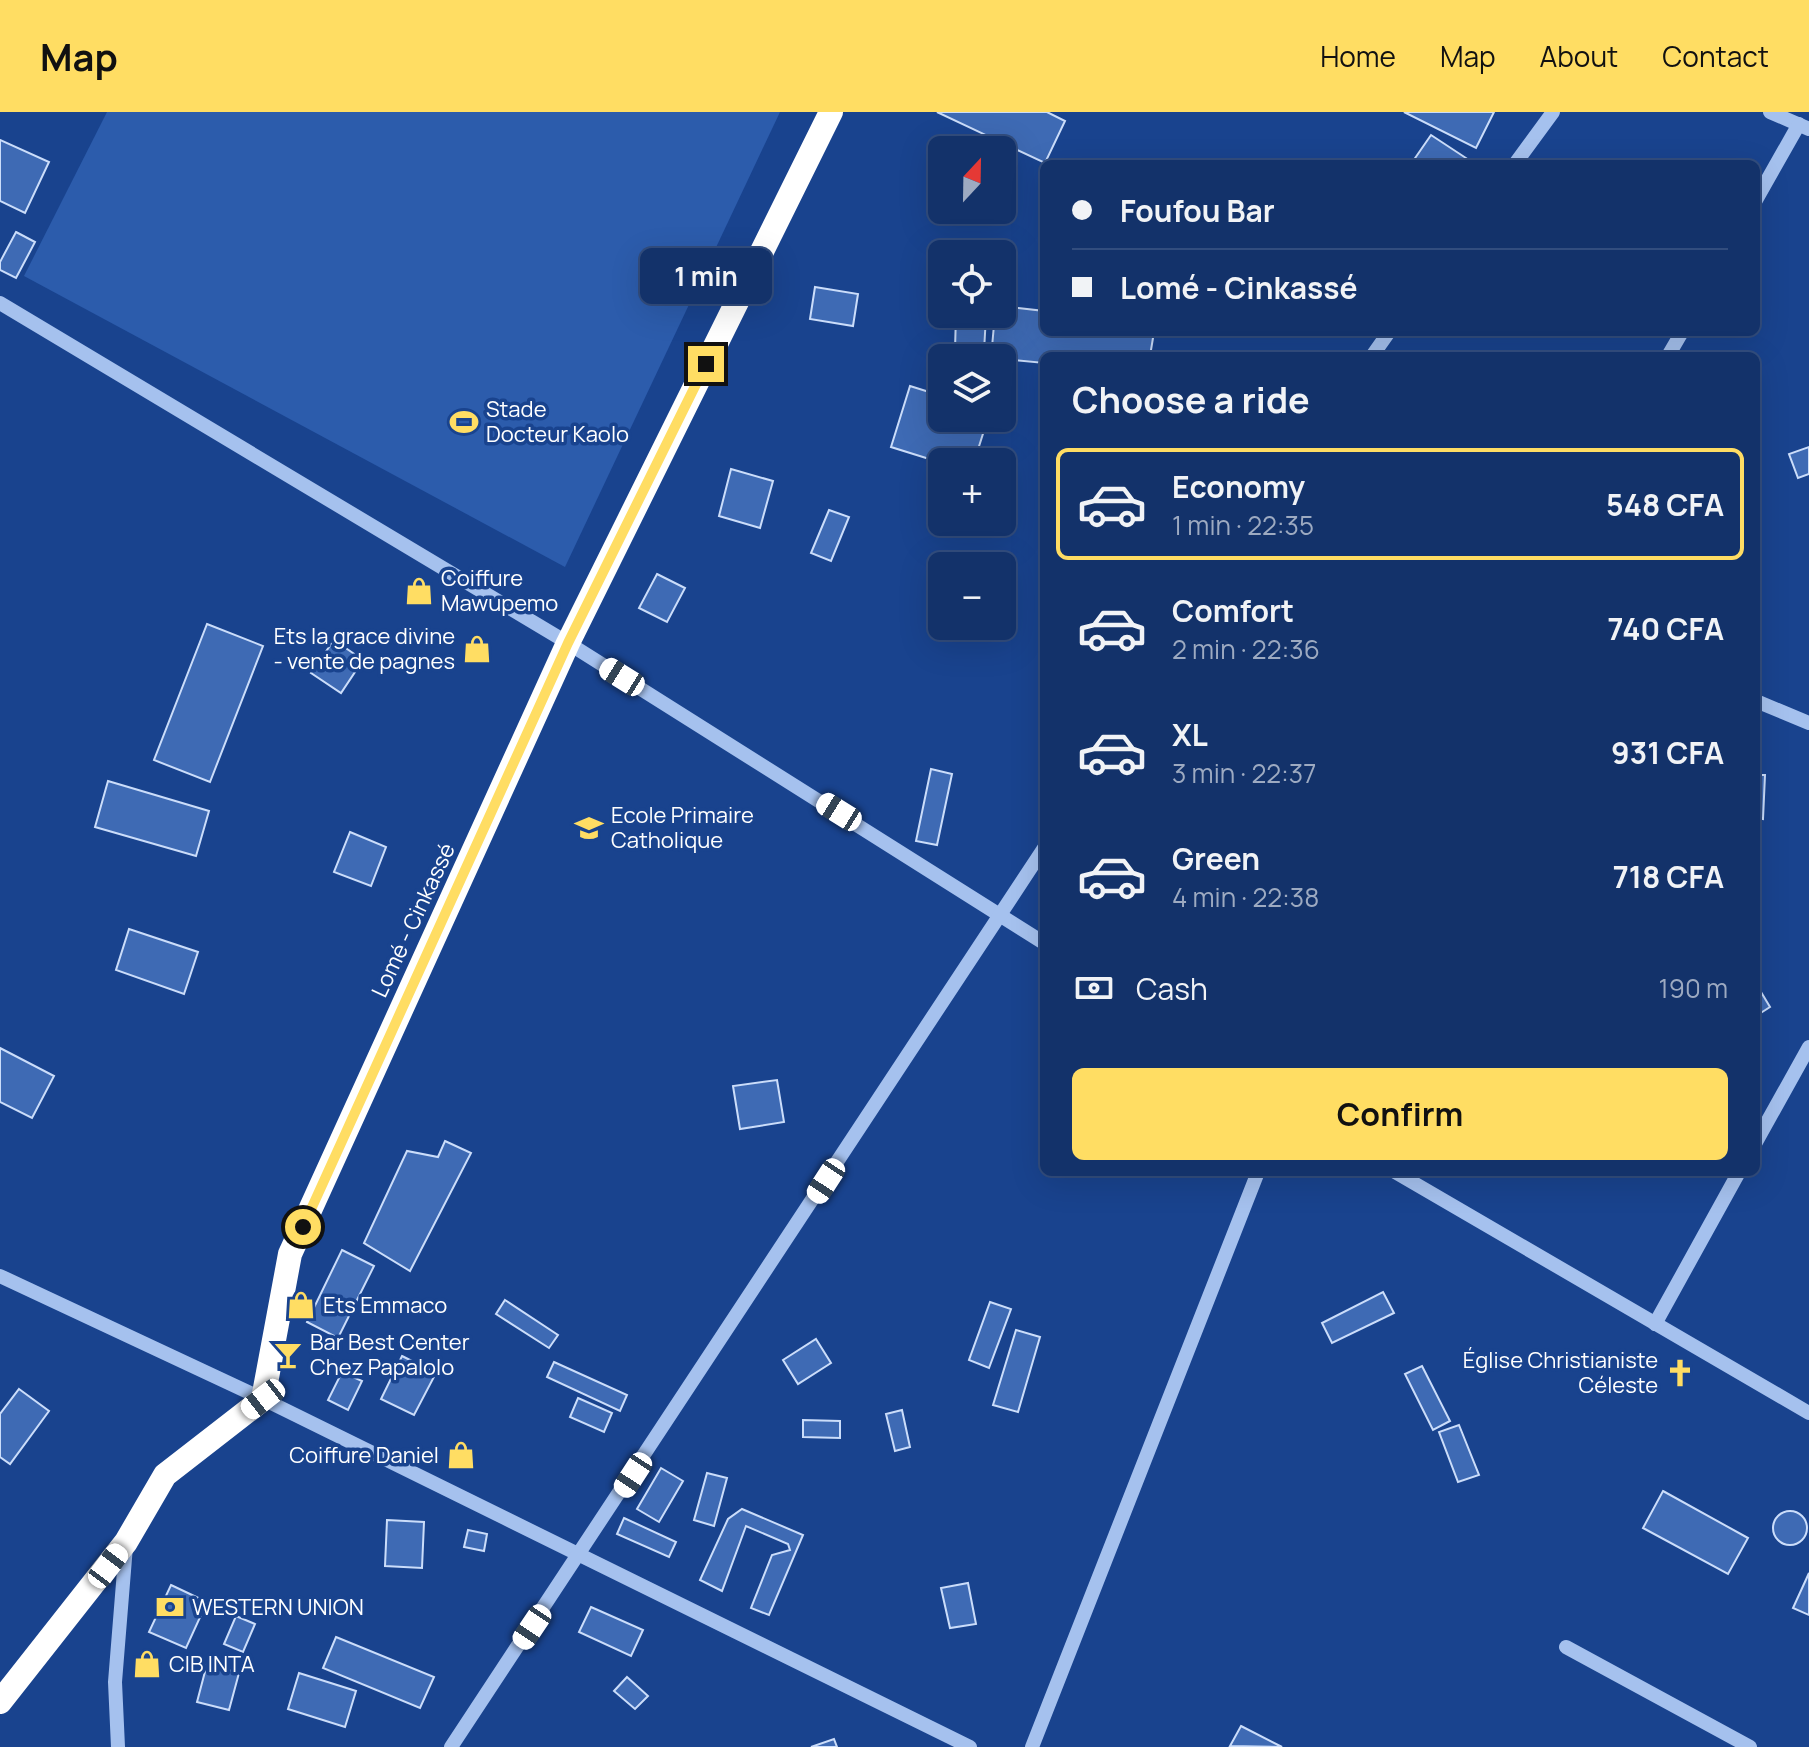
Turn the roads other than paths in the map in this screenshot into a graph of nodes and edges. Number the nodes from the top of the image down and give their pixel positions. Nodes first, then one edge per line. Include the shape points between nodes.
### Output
1 (831, 112) edge
2 (1553, 112) edge
3 (1770, 112) edge
4 (1804, 127) edge
5 (1518, 160) edge
6 (1760, 194) edge
7 (0, 303) edge
8 (568, 643) junction
9 (1760, 703) edge
10 (1809, 723) edge
11 (1040, 854) edge
12 (1001, 914) junction
13 (1040, 940) edge
14 (1809, 1047) edge
15 (1760, 1135) edge
16 (1256, 1176) edge
17 (1402, 1176) edge
18 (1737, 1176) edge
19 (0, 1276) edge
20 (1655, 1324) junction
21 (263, 1399) junction
22 (1809, 1413) edge
23 (126, 1542) junction
24 (580, 1555) junction
25 (1566, 1647) dead end
26 (0, 1702) edge
27 (118, 1747) edge
28 (451, 1747) edge
29 (970, 1747) edge
30 (1032, 1747) edge
31 (1750, 1747) edge

1 - 8 highway, Lomé - Cinkassé
2 - 5 street
3 - 4 street
4 - 6 street
7 - 8 street
8 - 12 street
8 - 21 highway, Lomé - Cinkassé via 290,1254
9 - 10 street
11 - 12 street
12 - 13 street
12 - 24 street
14 - 15 street
16 - 30 street
17 - 20 street
18 - 20 street
19 - 21 street
20 - 22 street
21 - 23 highway via 165,1475
21 - 24 street
23 - 26 highway
23 - 27 street via 115,1682
24 - 28 street
24 - 29 street
25 - 31 street

